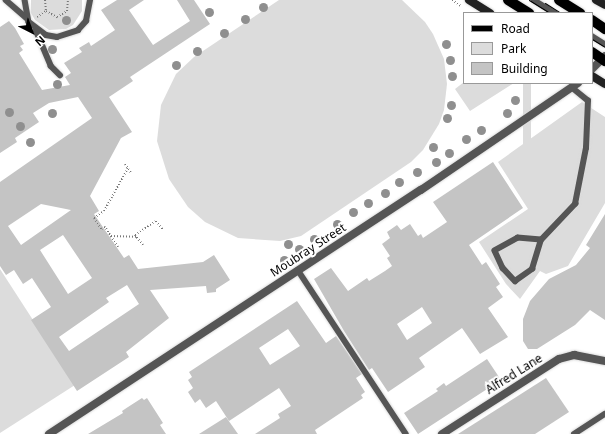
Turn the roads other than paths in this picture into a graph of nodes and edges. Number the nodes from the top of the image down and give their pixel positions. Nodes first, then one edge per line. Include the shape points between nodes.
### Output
1 (6, 0) edge
2 (25, 0) edge
3 (90, 0) edge
4 (469, 0) edge
5 (508, 0) edge
6 (534, 0) edge
7 (559, 0) edge
8 (596, 0) edge
9 (605, 5) edge
10 (488, 12) edge
11 (527, 12) edge
12 (553, 12) edge
13 (578, 12) edge
14 (28, 18) junction
15 (593, 21) edge
16 (605, 28) edge
17 (36, 29) junction
18 (593, 37) edge
19 (605, 44) edge
20 (593, 53) edge
21 (604, 59) edge
22 (593, 68) edge
23 (60, 75) dead end
24 (593, 77) edge
25 (605, 84) edge
26 (575, 86) edge
27 (541, 240) junction
28 (298, 270) junction
29 (605, 361) edge
30 (605, 414) edge
31 (49, 434) edge
32 (406, 434) edge
33 (442, 434) edge
34 (574, 434) edge

1 - 14 lane
2 - 14 lane
3 - 17 lane via 86,21 68,35 46,35
4 - 10 main road
5 - 11 main road
6 - 12 lane
7 - 13 main road
8 - 9 main road
14 - 17 lane
15 - 16 main road
17 - 23 lane via 51,66
18 - 19 lane
20 - 21 main road
21 - 22 street
24 - 25 main road
26 - 27 lane via 588,101 586,148 576,204
26 - 28 street, Moubray Street
27 - 27 lane via 532,269 514,281 503,268 495,251 518,238
28 - 31 street, Moubray Street
28 - 32 lane
29 - 33 street, Alfred Lane via 574,355 559,359
30 - 34 lane

